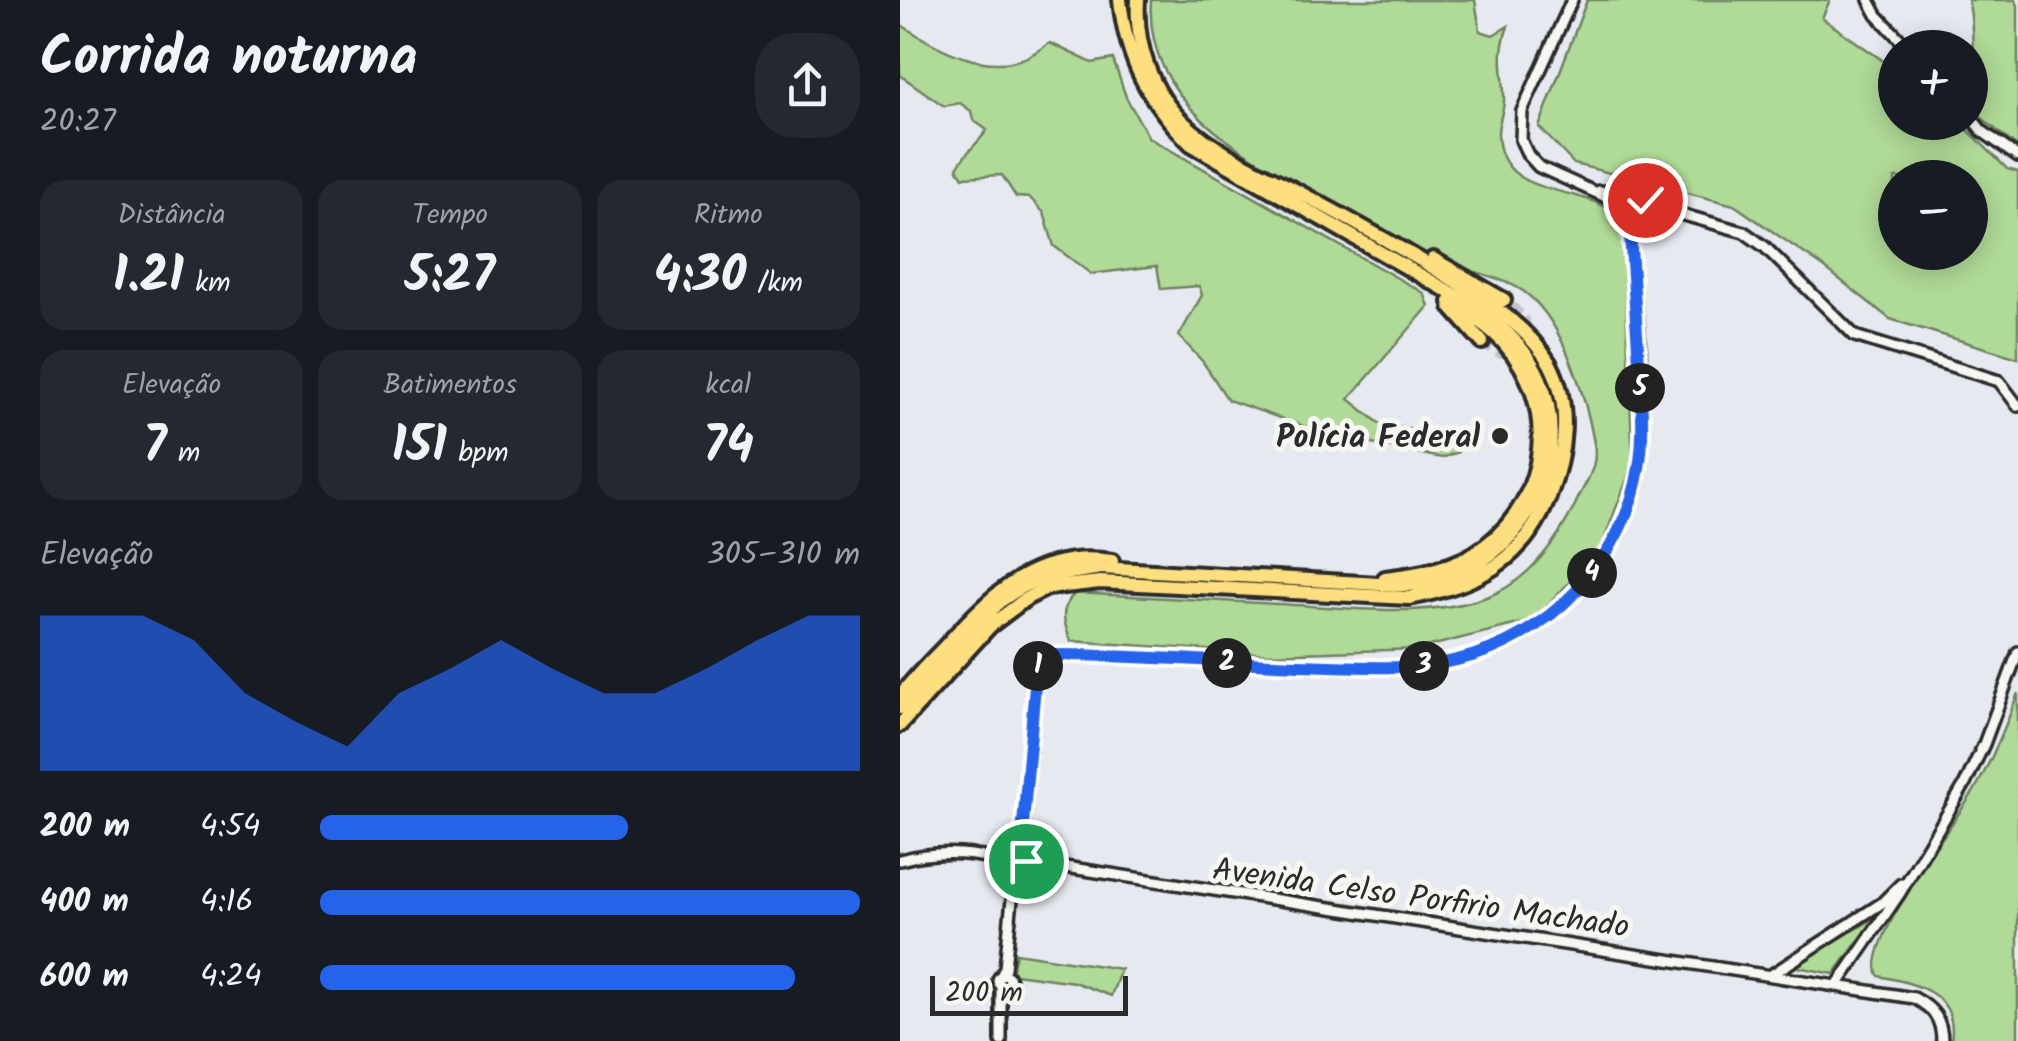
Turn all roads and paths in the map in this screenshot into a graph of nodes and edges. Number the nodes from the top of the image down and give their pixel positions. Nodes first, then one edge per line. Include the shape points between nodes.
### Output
1 (1123, 0) edge
2 (1138, 0) edge
3 (1572, 0) edge
4 (1869, 0) edge
5 (1891, 30) edge
6 (1988, 136) edge
7 (2018, 157) edge
8 (1627, 198) junction
9 (1640, 208) junction
10 (1666, 210) junction
11 (1630, 234) junction
12 (1382, 236) junction
13 (1404, 268) junction
14 (1444, 298) junction
15 (1504, 300) tunnel mouth
16 (1482, 342) dead end
17 (2017, 402) edge
18 (1174, 570) junction
19 (1345, 582) junction
20 (2018, 652) edge
21 (900, 696) edge
22 (900, 708) edge
23 (900, 725) edge
24 (900, 860) edge
25 (1018, 863) junction
26 (1907, 879) junction
27 (1771, 974) junction
28 (1838, 984) junction
29 (1001, 1041) edge
30 (1942, 1041) edge

1 - 13 highway via 1130,51 1150,97 1191,144
2 - 12 highway via 1146,62 1185,124
3 - 8 street via 1522,111 1521,140 1539,168
4 - 5 street
6 - 7 street
8 - 9 street
8 - 9 street
8 - 10 street
8 - 11 street
9 - 10 street
9 - 11 street
10 - 17 street via 1754,238 1855,336 1991,378
11 - 25 street via 1643,432 1638,474 1605,556 1562,608 1524,635 1472,656 1420,666 1042,655
12 - 15 highway
12 - 23 highway via 1506,316 1550,364 1563,412 1564,450 1544,508 1518,548 1484,575 1409,598 1100,582 1047,588 990,626
13 - 14 highway
13 - 19 highway via 1481,310 1520,347 1548,404 1551,452 1526,519 1477,566 1410,585
14 - 16 highway
14 - 19 highway via 1504,343 1528,379 1541,422 1534,475 1501,532 1471,555 1434,570
18 - 19 highway
18 - 21 highway via 1082,560 1035,570 992,597
18 - 22 highway via 1101,568 1021,587 982,618
20 - 26 street via 1976,763
24 - 25 street, Avenida Celso Porfirio Machado via 934,853
25 - 27 street, Avenida Celso Porfirio Machado
25 - 29 street
26 - 27 street via 1882,903
26 - 28 street
27 - 28 street, Avenida Celso Porfirio Machado
28 - 30 street, Avenida Celso Porfirio Machado via 1924,1003 1938,1017

